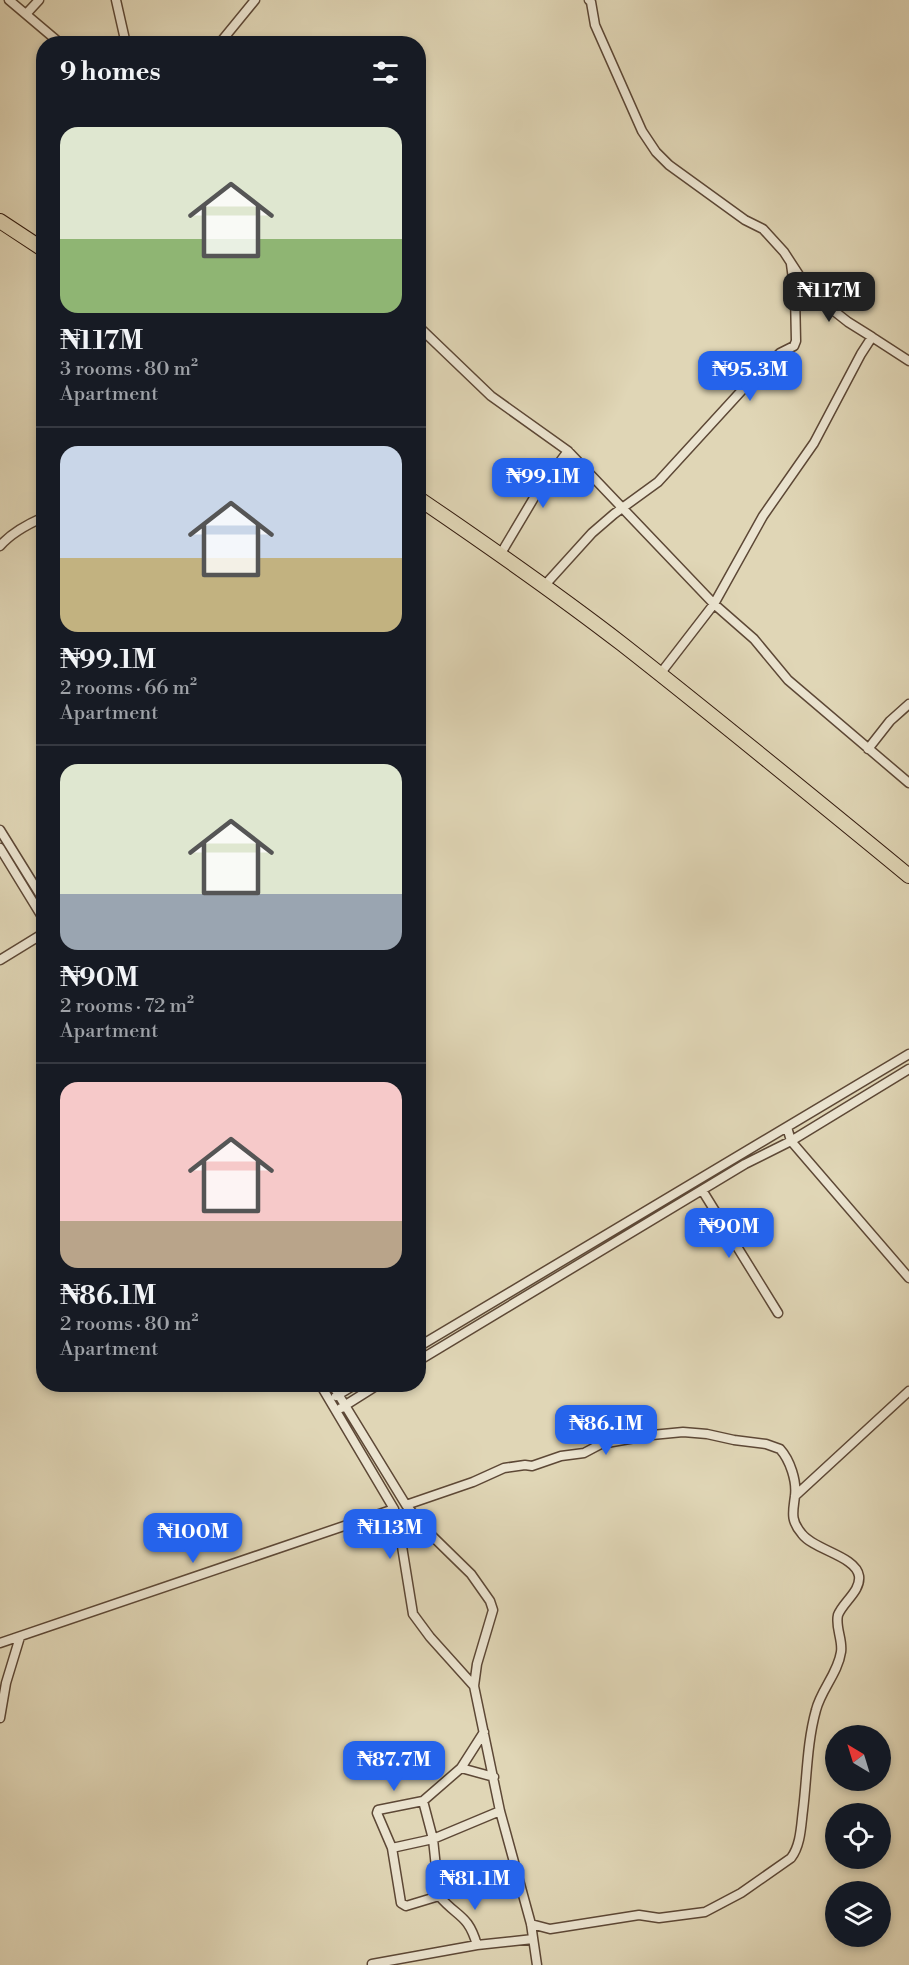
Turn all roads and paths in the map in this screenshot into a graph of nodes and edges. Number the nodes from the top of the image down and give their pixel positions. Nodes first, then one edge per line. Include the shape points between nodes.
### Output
1 (9, 0) edge
2 (39, 0) edge
3 (116, 0) edge
4 (255, 0) edge
5 (589, 0) edge
6 (27, 13) junction
7 (52, 36) edge
8 (124, 36) edge
9 (226, 36) edge
10 (0, 221) edge
11 (36, 245) edge
12 (791, 262) junction
13 (426, 334) edge
14 (872, 337) junction
15 (909, 361) edge
16 (568, 451) junction
17 (426, 504) edge
18 (623, 507) junction
19 (36, 521) edge
20 (0, 546) edge
21 (500, 555) junction
22 (544, 586) junction
23 (714, 604) junction
24 (660, 674) junction
25 (909, 704) edge
26 (868, 749) junction
27 (909, 783) edge
28 (0, 830) edge
29 (0, 848) edge
30 (909, 876) edge
31 (36, 889) edge
32 (36, 907) edge
33 (36, 938) edge
34 (0, 960) edge
35 (909, 1054) edge
36 (909, 1069) edge
37 (787, 1127) junction
38 (791, 1141) junction
39 (702, 1190) junction
40 (909, 1278) edge
41 (778, 1313) dead end
42 (426, 1342) edge
43 (426, 1356) edge
44 (909, 1391) edge
45 (324, 1392) edge
46 (337, 1392) edge
47 (344, 1392) edge
48 (367, 1392) edge
49 (339, 1395) junction
50 (329, 1400) junction
51 (345, 1405) junction
52 (336, 1411) junction
53 (795, 1496) junction
54 (406, 1506) junction
55 (394, 1509) junction
56 (20, 1636) junction
57 (0, 1642) edge
58 (474, 1686) junction
59 (0, 1719) edge
60 (484, 1732) junction
61 (461, 1768) junction
62 (494, 1777) junction
63 (423, 1801) junction
64 (500, 1811) junction
65 (434, 1839) junction
66 (392, 1848) junction
67 (439, 1896) junction
68 (531, 1924) junction
69 (533, 1939) junction
70 (477, 1946) junction
71 (372, 1964) edge
72 (537, 1965) edge

1 - 6 street
2 - 6 street
3 - 8 street
4 - 9 street
5 - 12 street via 595,25 651,145 669,165 763,230
6 - 7 street
10 - 11 main road
12 - 14 street via 810,292
12 - 18 street via 794,346 777,356 658,482
13 - 16 street via 491,396
14 - 15 street
14 - 23 street via 814,442 764,516
16 - 18 street
16 - 21 street via 538,491
17 - 21 main road
18 - 22 street via 592,533
18 - 23 street
19 - 20 street
21 - 22 main road
22 - 24 main road
23 - 24 street
23 - 26 street via 754,639 788,680
24 - 30 main road
25 - 26 street
26 - 27 street
28 - 31 street
29 - 32 street
33 - 34 street
35 - 37 street
36 - 38 street
37 - 38 street
37 - 42 street
38 - 39 street
38 - 40 street
39 - 41 street
39 - 43 street
44 - 53 street
45 - 50 street
46 - 49 street
47 - 49 street
48 - 51 street
49 - 50 street
49 - 51 street
50 - 52 street
51 - 52 street
51 - 54 street
52 - 55 street
53 - 54 street via 791,1470 783,1451 777,1447 683,1432 601,1444 578,1455 504,1468
53 - 68 street via 792,1514 801,1534 847,1560 860,1578 838,1615 841,1652 816,1710 796,1851 764,1878 705,1912 659,1918 639,1916 550,1929
54 - 58 street via 471,1574 490,1601 493,1610
55 - 56 street
55 - 58 street via 413,1614
56 - 57 street
56 - 59 street
58 - 60 street
60 - 61 street
60 - 62 street
61 - 62 street
61 - 63 street
62 - 64 street
63 - 65 street
63 - 66 street via 378,1810
64 - 65 street
64 - 68 street
65 - 66 street
65 - 67 street
66 - 67 street via 403,1905
67 - 70 street via 468,1922
68 - 69 street
69 - 70 street
69 - 72 street
70 - 71 street

